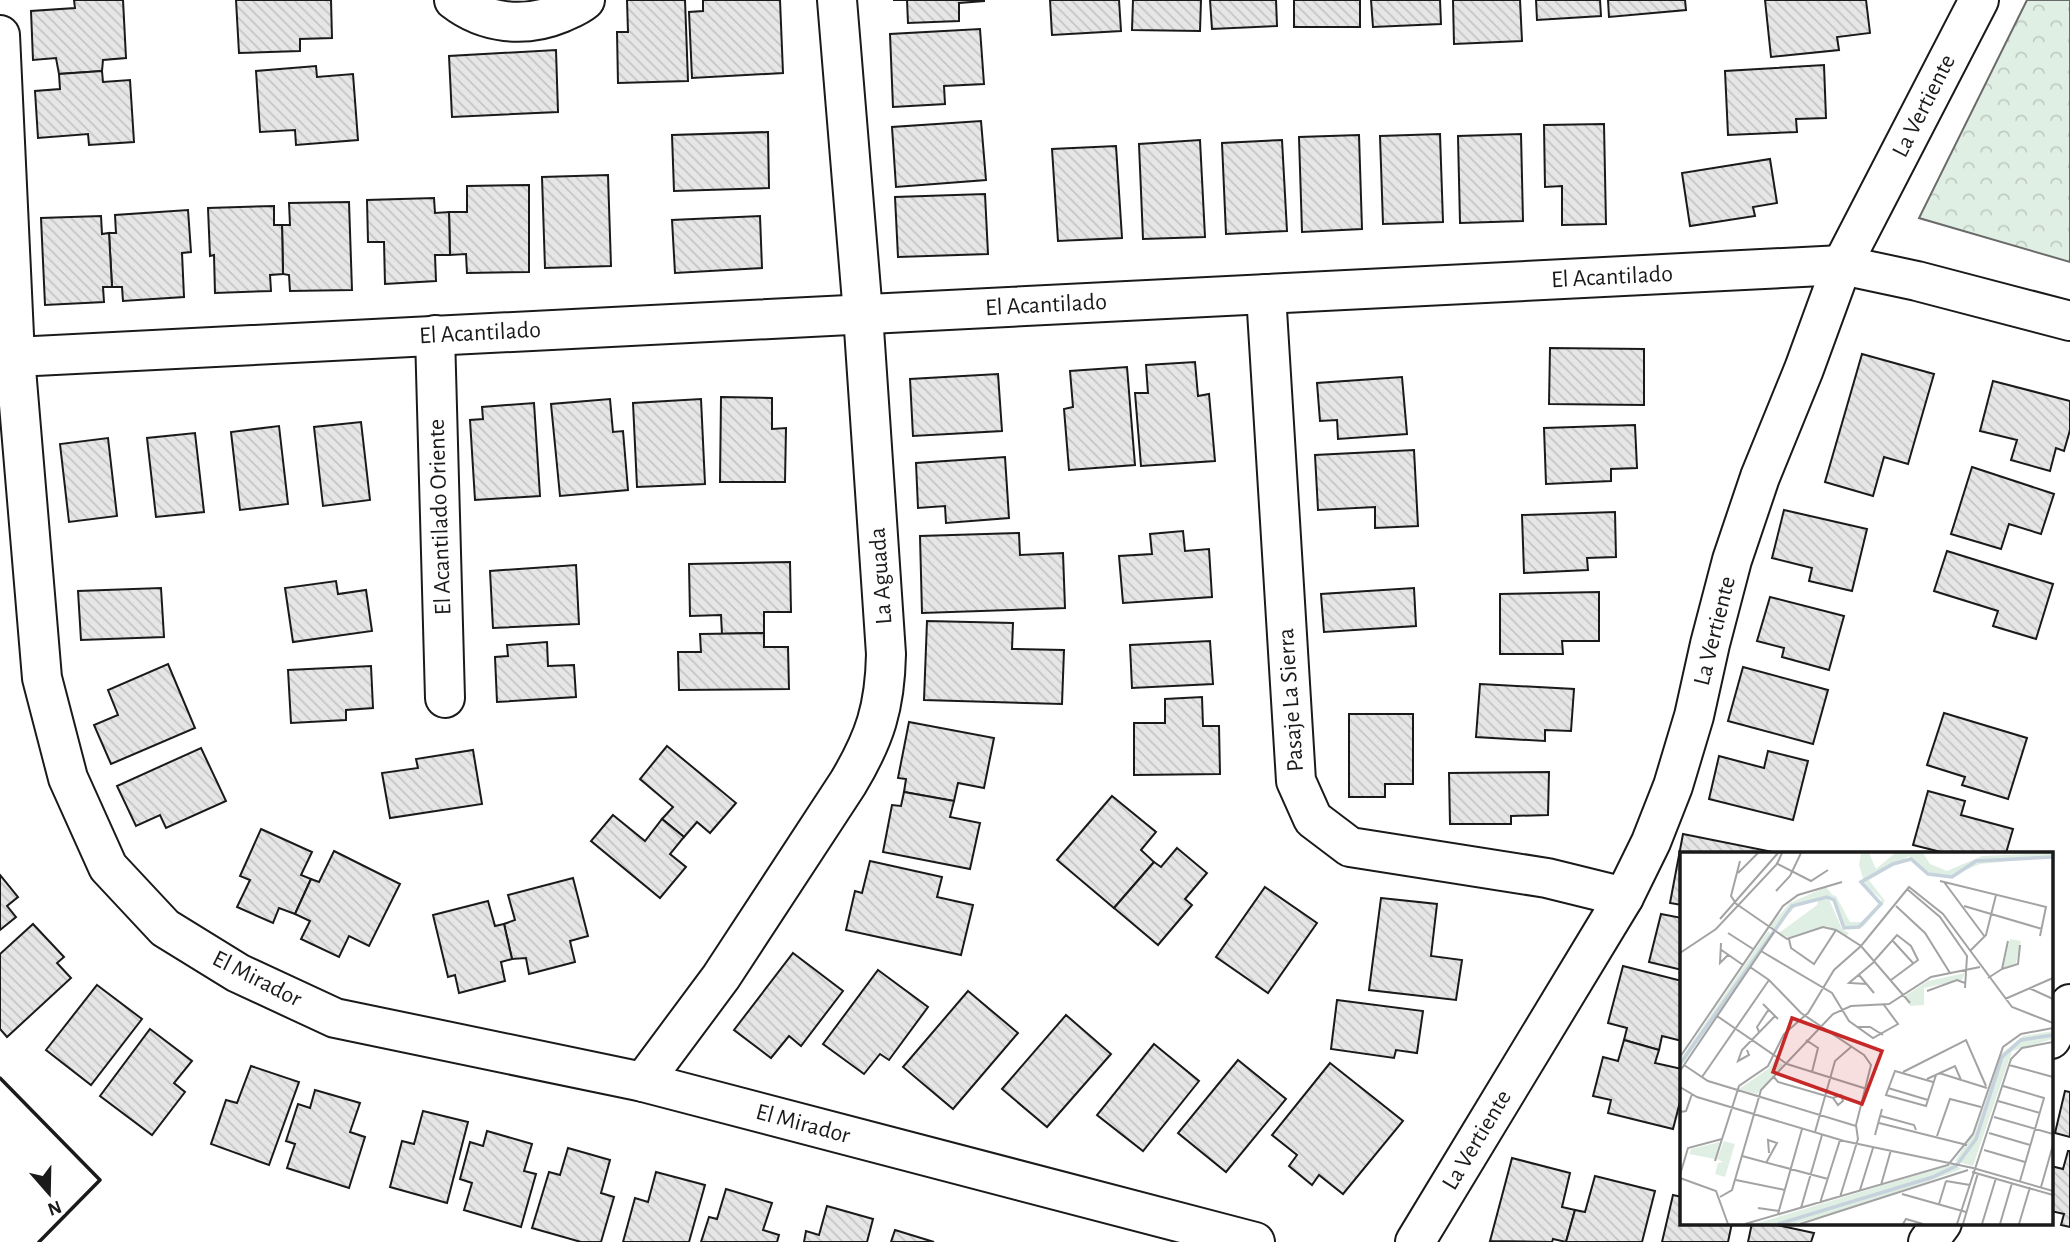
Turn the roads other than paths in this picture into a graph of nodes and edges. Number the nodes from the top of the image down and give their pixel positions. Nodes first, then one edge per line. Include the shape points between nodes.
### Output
1 (454, 0) edge
2 (585, 0) edge
3 (837, 0) edge
4 (1979, 0) edge
5 (0, 35) edge
6 (1842, 265) junction
7 (1266, 294) junction
8 (863, 314) junction
9 (2070, 321) edge
10 (435, 335) junction
11 (15, 357) junction
12 (444, 698) dead end
13 (1624, 897) junction
14 (2070, 1004) edge
15 (2052, 1037) edge
16 (643, 1082) junction
17 (1941, 1224) edge
18 (1255, 1242) edge
19 (1415, 1242) edge
20 (1928, 1242) edge

1 - 2 street via 468,11 505,23 544,20
3 - 8 street, La Aguada
4 - 6 street, La Vertiente
5 - 11 street, El Mirador
6 - 7 street, El Acantilado
6 - 9 street, El Acantilado
6 - 13 street, La Vertiente via 1732,560 1673,786
7 - 8 street, El Acantilado
7 - 13 street, Pasaje La Sierra via 1296,781 1313,819 1350,847 1547,878
8 - 10 street, El Acantilado
8 - 16 street, La Aguada via 886,654 883,700 875,730 801,857
10 - 11 street, El Acantilado
10 - 12 street, El Acantilado Oriente
11 - 16 street, El Mirador via 43,678 68,778 108,867 165,928 238,973 335,1018
13 - 19 street, La Vertiente
14 - 15 street
16 - 18 street, El Mirador
17 - 20 street

